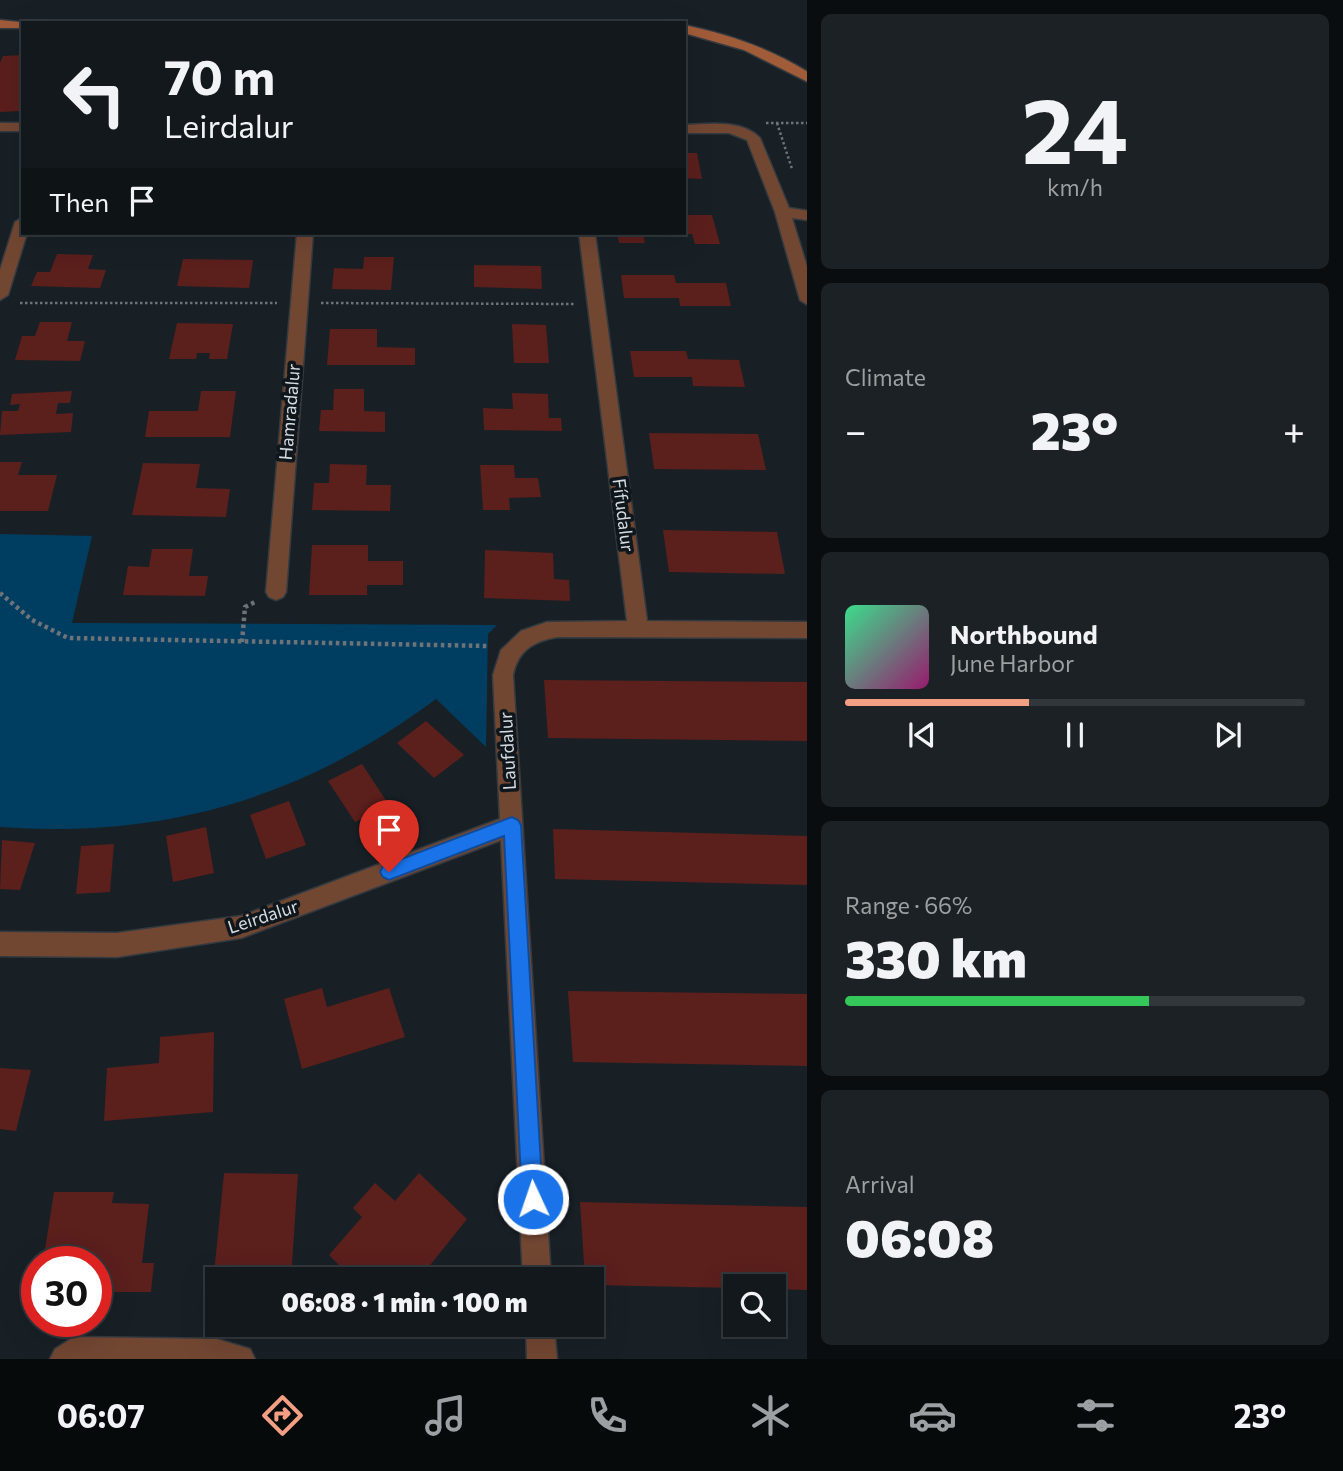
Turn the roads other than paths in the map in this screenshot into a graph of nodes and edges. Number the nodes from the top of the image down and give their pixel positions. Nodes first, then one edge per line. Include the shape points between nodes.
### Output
1 (0, 24) edge
2 (21, 24) edge
3 (686, 29) edge
4 (807, 78) edge
5 (0, 127) edge
6 (21, 127) edge
7 (686, 129) edge
8 (783, 212) junction
9 (807, 216) edge
10 (21, 228) edge
11 (305, 235) edge
12 (587, 235) edge
13 (0, 295) edge
14 (807, 300) edge
15 (276, 592) road end
16 (638, 630) junction
17 (807, 630) edge
18 (512, 825) junction
19 (0, 944) edge
20 (536, 1267) edge
21 (541, 1337) edge
22 (65, 1359) edge
23 (240, 1359) edge
24 (542, 1359) edge

1 - 2 street
3 - 4 street via 777,58
5 - 6 street
7 - 8 street via 744,131 753,138
8 - 9 street
8 - 14 street
10 - 13 street
11 - 15 street, Hamradalur
12 - 16 street, Fífudalur
16 - 17 street
16 - 18 street, Laufdalur via 545,631 523,639 508,655 503,675
18 - 19 street, Leirdalur via 242,927 117,945
18 - 20 street, Laufdalur
21 - 24 street
22 - 23 street via 74,1352 217,1354

